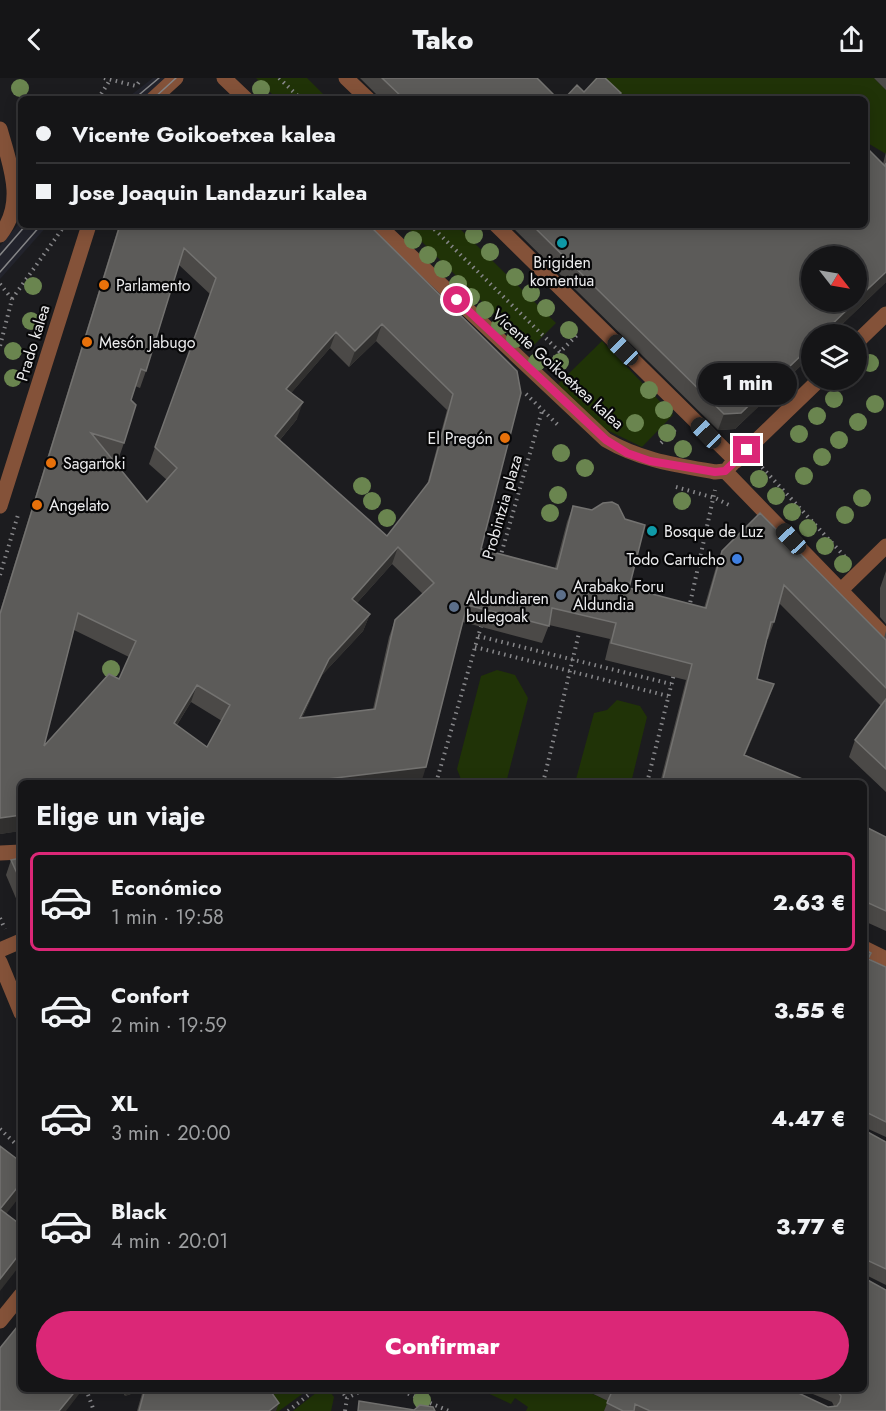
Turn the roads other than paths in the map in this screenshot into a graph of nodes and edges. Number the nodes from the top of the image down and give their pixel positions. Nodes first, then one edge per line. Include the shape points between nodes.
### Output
1 (176, 78) edge
2 (224, 78) edge
3 (346, 78) edge
4 (156, 96) edge
5 (243, 96) edge
6 (365, 96) edge
7 (0, 129) edge
8 (17, 178) edge
9 (88, 228) edge
10 (381, 228) edge
11 (499, 228) edge
12 (0, 235) edge
13 (886, 314) edge
14 (867, 332) edge
15 (809, 390) edge
16 (736, 461) junction
17 (0, 506) edge
18 (886, 546) edge
19 (840, 591) junction
20 (886, 637) edge
21 (18, 852) edge
22 (0, 853) edge
23 (18, 942) edge
24 (0, 950) edge
25 (867, 950) edge
26 (886, 959) edge
27 (0, 962) edge
28 (18, 1006) edge
29 (18, 1299) edge
30 (0, 1321) edge

1 - 4 street
2 - 5 street
3 - 6 street
7 - 8 street
8 - 12 street via 16,197
9 - 17 street, Prado kalea
10 - 16 street, Vicente Goikoetxea kalea via 606,440 650,461 715,472
11 - 16 street
13 - 14 street
15 - 16 street
16 - 19 street
18 - 19 street
19 - 20 street
21 - 22 street
23 - 24 street
25 - 26 street
27 - 28 street
29 - 30 street

